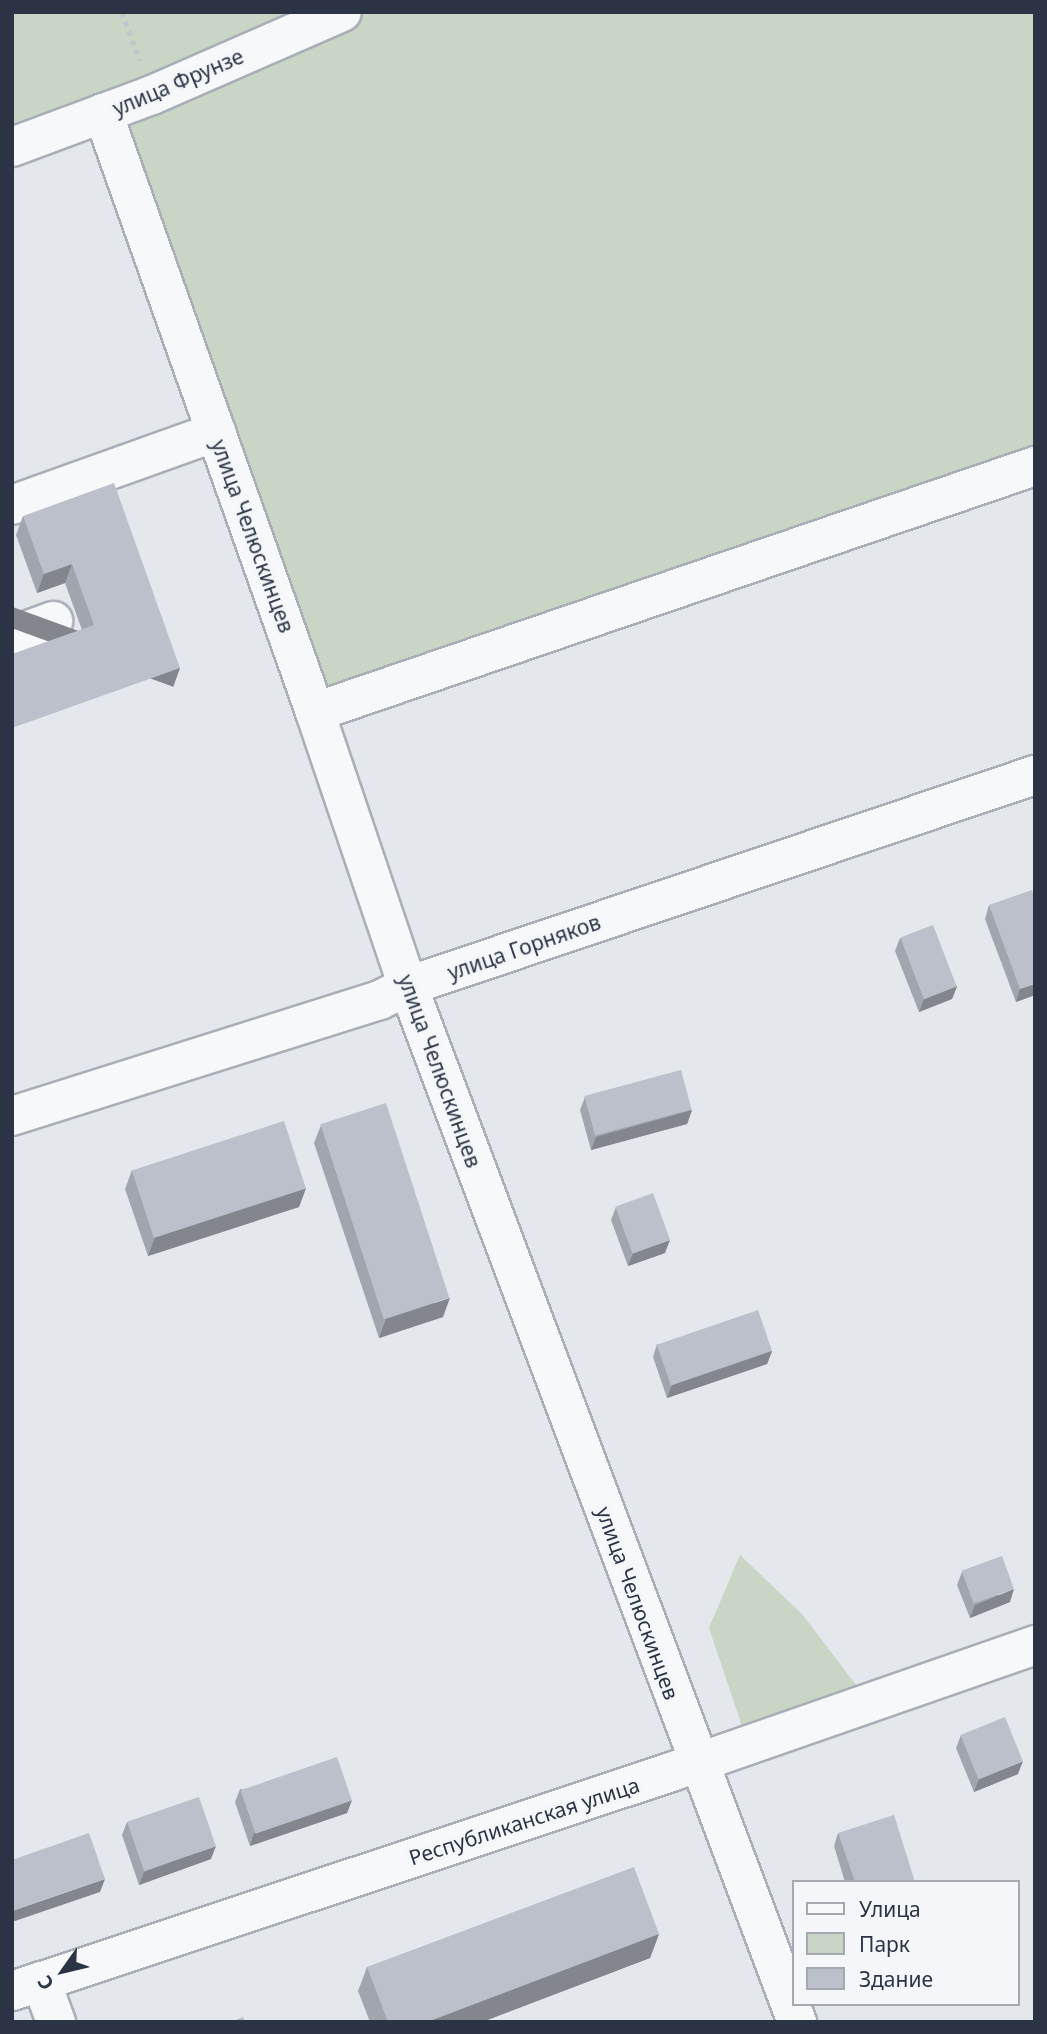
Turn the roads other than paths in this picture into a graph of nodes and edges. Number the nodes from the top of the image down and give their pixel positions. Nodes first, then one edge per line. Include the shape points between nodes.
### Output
1 (342, 12) edge
2 (103, 113) junction
3 (12, 147) edge
4 (216, 432) junction
5 (1035, 466) edge
6 (12, 505) edge
7 (53, 621) dead end
8 (12, 636) edge
9 (315, 712) junction
10 (1035, 775) edge
11 (408, 986) junction
12 (12, 1116) edge
13 (1035, 1645) edge
14 (697, 1762) junction
15 (27, 1986) edge
16 (57, 2022) edge
17 (797, 2022) edge

1 - 2 street, улица Фрунзе
2 - 3 street, улица Фрунзе
2 - 4 street, улица Челюскинцев
4 - 6 street
4 - 9 street, улица Челюскинцев
5 - 9 street
7 - 8 street
9 - 11 street, улица Челюскинцев
10 - 11 street, улица Горняков
11 - 12 street, улица Горняков via 380,1000
11 - 14 street, улица Челюскинцев
13 - 14 street, Республиканская улица
14 - 15 street, Республиканская улица
14 - 17 street, улица Челюскинцев
15 - 16 street

